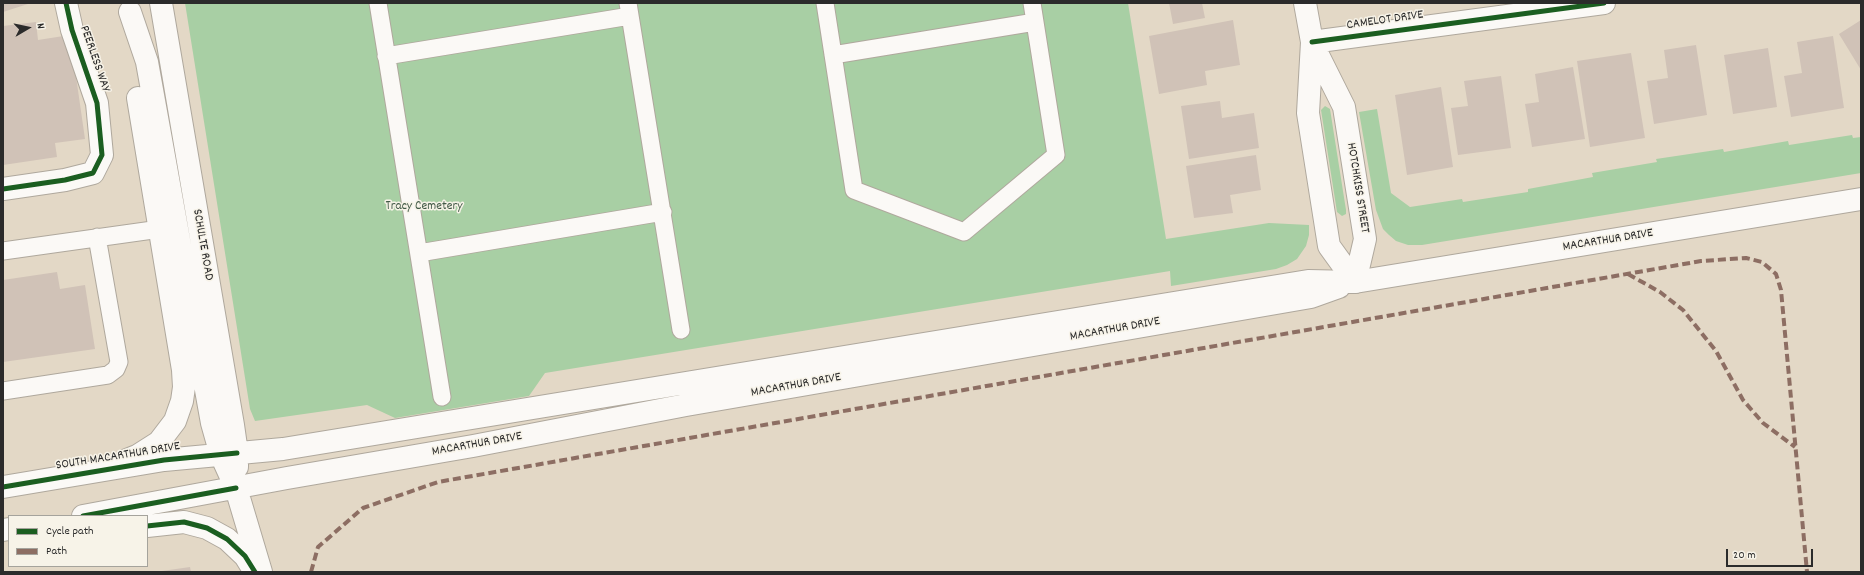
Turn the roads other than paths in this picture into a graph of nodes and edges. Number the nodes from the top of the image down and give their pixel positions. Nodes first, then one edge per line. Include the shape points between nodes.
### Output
1 (66, 3) edge
2 (161, 3) edge
3 (378, 3) edge
4 (825, 3) edge
5 (1032, 3) edge
6 (1305, 3) edge
7 (1604, 3) edge
8 (130, 8) edge
9 (629, 9) edge
10 (1035, 22) junction
11 (1312, 42) junction
12 (833, 55) junction
13 (386, 56) junction
14 (3, 189) edge
15 (1861, 199) edge
16 (663, 212) junction
17 (160, 229) junction
18 (98, 238) junction
19 (3, 252) edge
20 (418, 253) junction
21 (1355, 282) junction
22 (681, 330) dead end
23 (3, 391) edge
24 (442, 397) dead end
25 (229, 454) junction
26 (104, 470) junction
27 (3, 487) edge
28 (236, 488) junction
29 (88, 515) edge
30 (148, 526) edge
31 (255, 572) edge
32 (261, 572) edge

1 - 14 main road, PEERLESS WAY via 72,30 97,103 102,155 93,173
2 - 25 main road, SCHULTE ROAD
3 - 13 lane
4 - 12 lane
5 - 10 lane
6 - 11 main road, HOTCHKISS STREET
7 - 11 main road, CAMELOT DRIVE
8 - 17 main road via 132,64
8 - 25 main road, SCHULTE ROAD via 147,62 212,422
9 - 13 lane
9 - 16 lane
10 - 12 lane
10 - 12 lane via 1056,155 964,232 854,190
11 - 21 main road, HOTCHKISS STREET via 1308,113 1329,246
11 - 21 main road, HOTCHKISS STREET via 1344,107 1365,239
13 - 20 lane
15 - 21 main road, MACARTHUR DRIVE
16 - 20 lane
16 - 22 lane
17 - 18 lane
17 - 26 main road via 183,370 182,401 175,421 159,442 138,456
18 - 19 lane
18 - 23 lane via 119,362 116,369 108,374
20 - 24 lane
21 - 25 main road, MACARTHUR DRIVE via 1308,281 306,446
21 - 28 main road, MACARTHUR DRIVE via 1311,297 694,404
25 - 26 main road, SOUTH MACARTHUR DRIVE via 164,460
25 - 28 main road, SCHULTE ROAD
26 - 27 main road, SOUTH MACARTHUR DRIVE
28 - 29 main road
28 - 32 main road, SCHULTE ROAD
30 - 31 main road via 184,522 207,528 227,539 245,556

